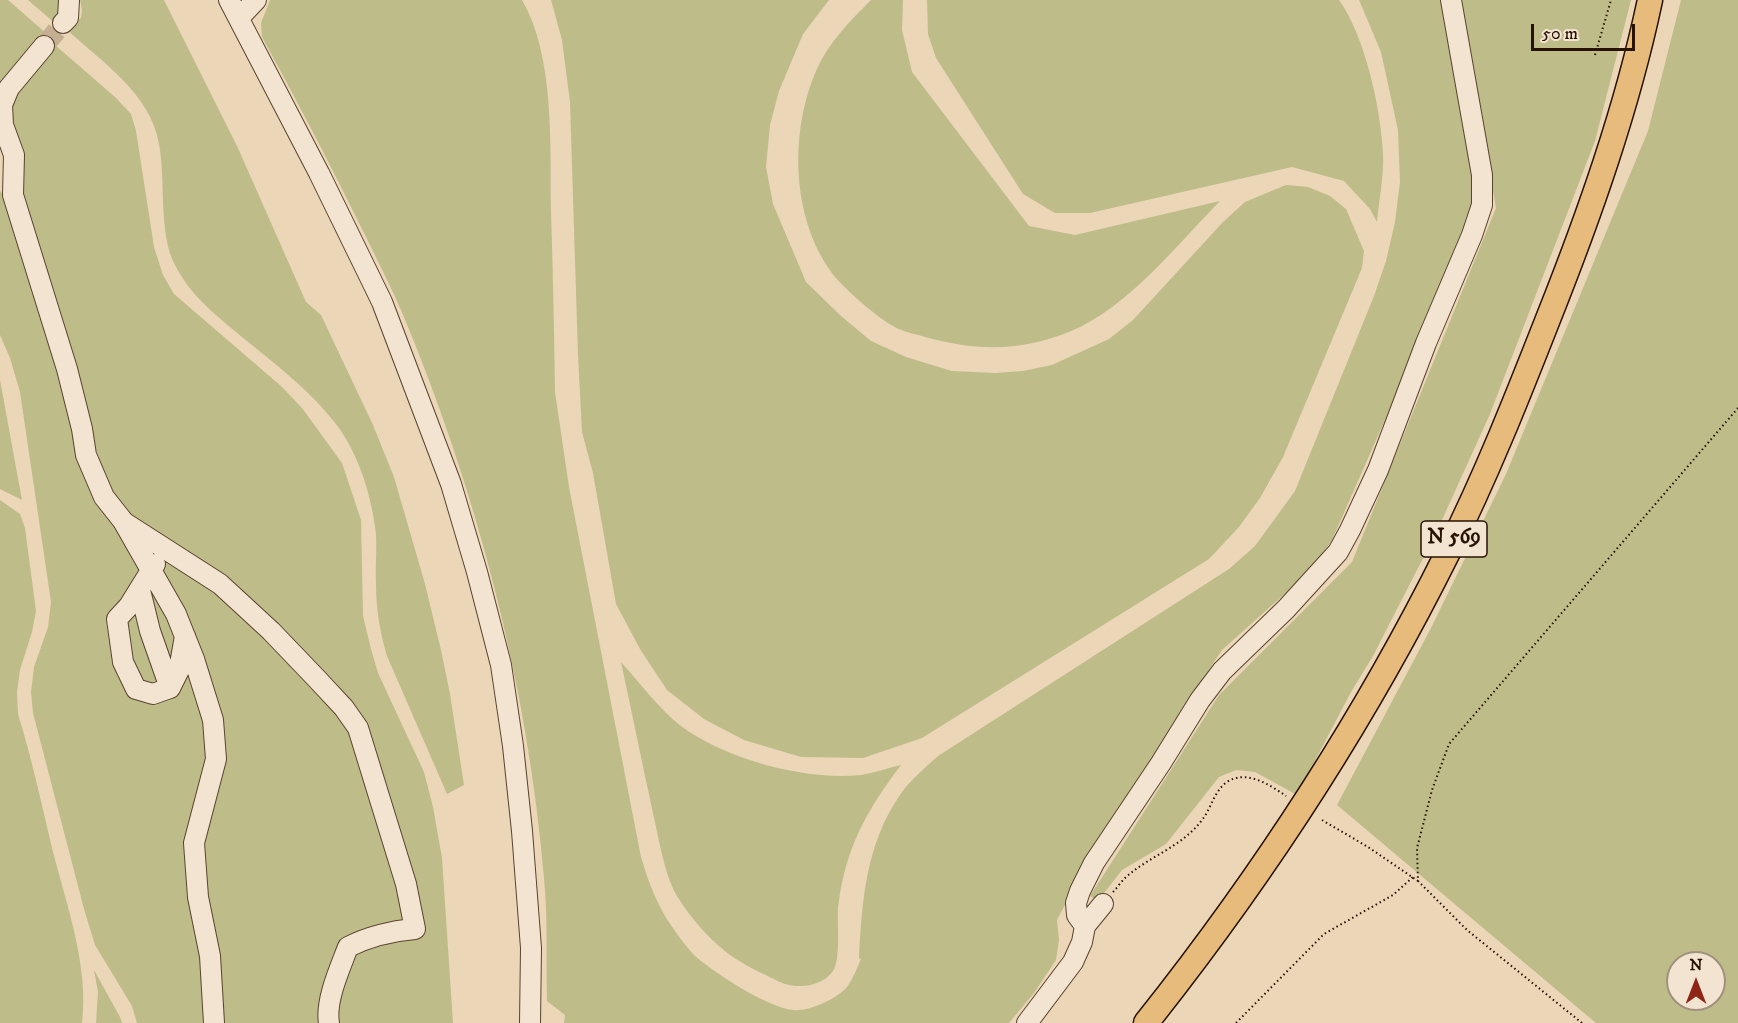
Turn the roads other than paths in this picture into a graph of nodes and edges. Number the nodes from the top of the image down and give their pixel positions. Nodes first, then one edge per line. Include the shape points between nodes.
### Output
1 (69, 0) edge
2 (229, 0) edge
3 (255, 0) edge
4 (1451, 0) edge
5 (1650, 0) edge
6 (238, 18) junction
7 (63, 23) tunnel mouth
8 (44, 46) tunnel mouth
9 (6, 185) edge
10 (123, 521) junction
11 (162, 547) junction
12 (151, 572) junction
13 (140, 590) junction
14 (185, 636) junction
15 (170, 688) junction
16 (1103, 904) road end
17 (1085, 926) junction
18 (214, 1023) edge
19 (329, 1023) edge
20 (530, 1023) edge
21 (1027, 1023) edge
22 (1146, 1023) edge

1 - 7 lane via 68,18
2 - 6 lane
3 - 6 lane
4 - 17 lane via 1482,176 1482,205 1472,236 1378,470 1338,552 1222,671 1200,700 1080,891 1077,915
5 - 22 main road, N 569 via 1623,104 1582,227 1508,423 1447,554 1397,649 1323,774 1248,887
6 - 20 lane via 382,302 451,484 474,561 501,665 513,746 531,948
8 - 9 lane via 9,88 2,105 3,125 14,155
9 - 10 lane via 67,369 86,455 104,497
10 - 11 lane
10 - 12 lane
11 - 12 lane
11 - 19 lane via 220,584 344,708 358,728 406,884 415,929 370,936 348,947 337,974
12 - 13 lane
12 - 14 lane
13 - 15 lane
13 - 15 lane via 117,620 123,662 135,689 153,694
14 - 15 lane via 179,670
14 - 18 lane via 213,720 216,759 194,843 198,897 210,956
16 - 17 lane
17 - 21 lane via 1073,962

